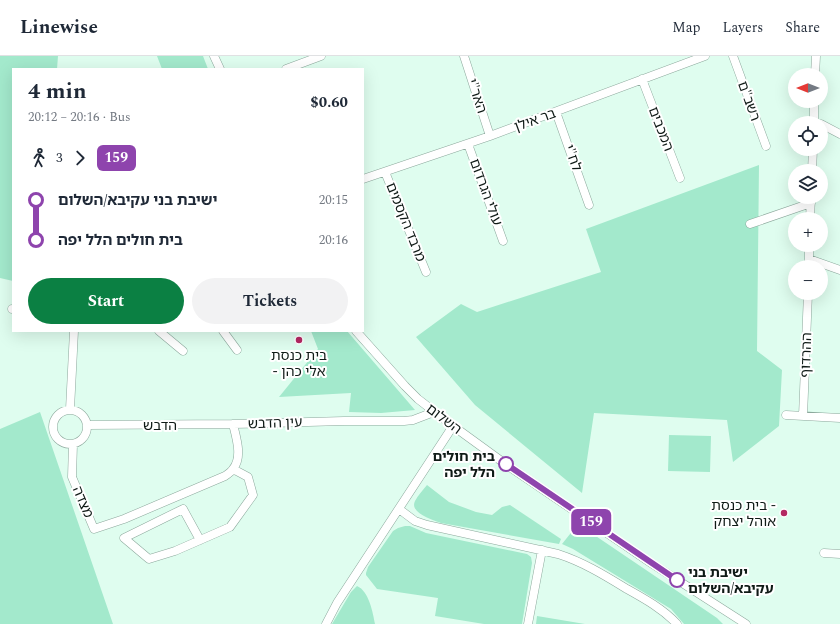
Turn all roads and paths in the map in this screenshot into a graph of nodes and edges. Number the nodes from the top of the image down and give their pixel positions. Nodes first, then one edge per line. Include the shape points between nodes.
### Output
1 (214, 56) edge
2 (321, 56) edge
3 (464, 56) edge
4 (705, 56) edge
5 (733, 56) edge
6 (816, 56) edge
7 (220, 68) edge
8 (289, 68) edge
9 (815, 68) edge
10 (642, 79) junction
11 (556, 112) junction
12 (828, 128) edge
13 (840, 134) edge
14 (490, 136) junction
15 (468, 144) junction
16 (766, 146) dead end
17 (385, 172) junction
18 (680, 178) dead end
19 (364, 179) edge
20 (801, 204) edge
21 (589, 205) dead end
22 (750, 224) dead end
23 (503, 241) dead end
24 (828, 267) edge
25 (840, 270) edge
26 (426, 272) dead end
27 (808, 300) edge
28 (74, 332) edge
29 (160, 332) edge
30 (224, 332) edge
31 (357, 332) edge
32 (237, 350) dead end
33 (183, 351) dead end
34 (70, 409) junction
35 (434, 412) junction
36 (786, 415) dead end
37 (803, 416) junction
38 (840, 418) edge
39 (233, 424) junction
40 (87, 425) junction
41 (453, 426) junction
42 (72, 444) junction
43 (233, 469) junction
44 (399, 509) junction
45 (200, 540) junction
46 (542, 550) junction
47 (824, 554) dead end
48 (840, 554) edge
49 (743, 623) edge
50 (326, 624) edge
51 (528, 624) edge
52 (678, 624) edge

1 - 7 street
2 - 8 street
3 - 14 street, האר"י
4 - 10 street, בר אילן
5 - 16 street, רשב"ם
6 - 9 street
10 - 11 street, בר אילן
10 - 18 street, המכבים
11 - 14 street, בר אילן
11 - 21 street, לח"י
12 - 13 street
14 - 15 street, בר אילן
15 - 17 street, בר אילן
15 - 23 street, עולי הגרדום
17 - 19 street, בר אילן
17 - 26 street, מרבד הקסמים
20 - 22 street
24 - 25 street
27 - 37 street, ההרדוף
28 - 34 street
29 - 33 street
30 - 32 street
31 - 35 street, השלום via 405,386
34 - 40 street via 84,416
34 - 42 street via 60,413 54,422 54,428 58,438
35 - 39 street, עין הדבש via 404,421
35 - 41 street, השלום
36 - 37 street
37 - 38 street
39 - 40 street, הדבש
39 - 43 street, עין הדבש via 238,442 238,459
40 - 42 street via 82,439
41 - 44 street
41 - 49 street, השלום via 651,563
42 - 43 street, מצדה via 72,476 94,529 225,476
43 - 45 street via 248,477 253,495 230,527
44 - 46 street via 415,521 427,525
44 - 50 street
45 - 45 street via 149,559 124,538 183,509
46 - 51 street
46 - 52 street via 590,567 659,608
47 - 48 street

